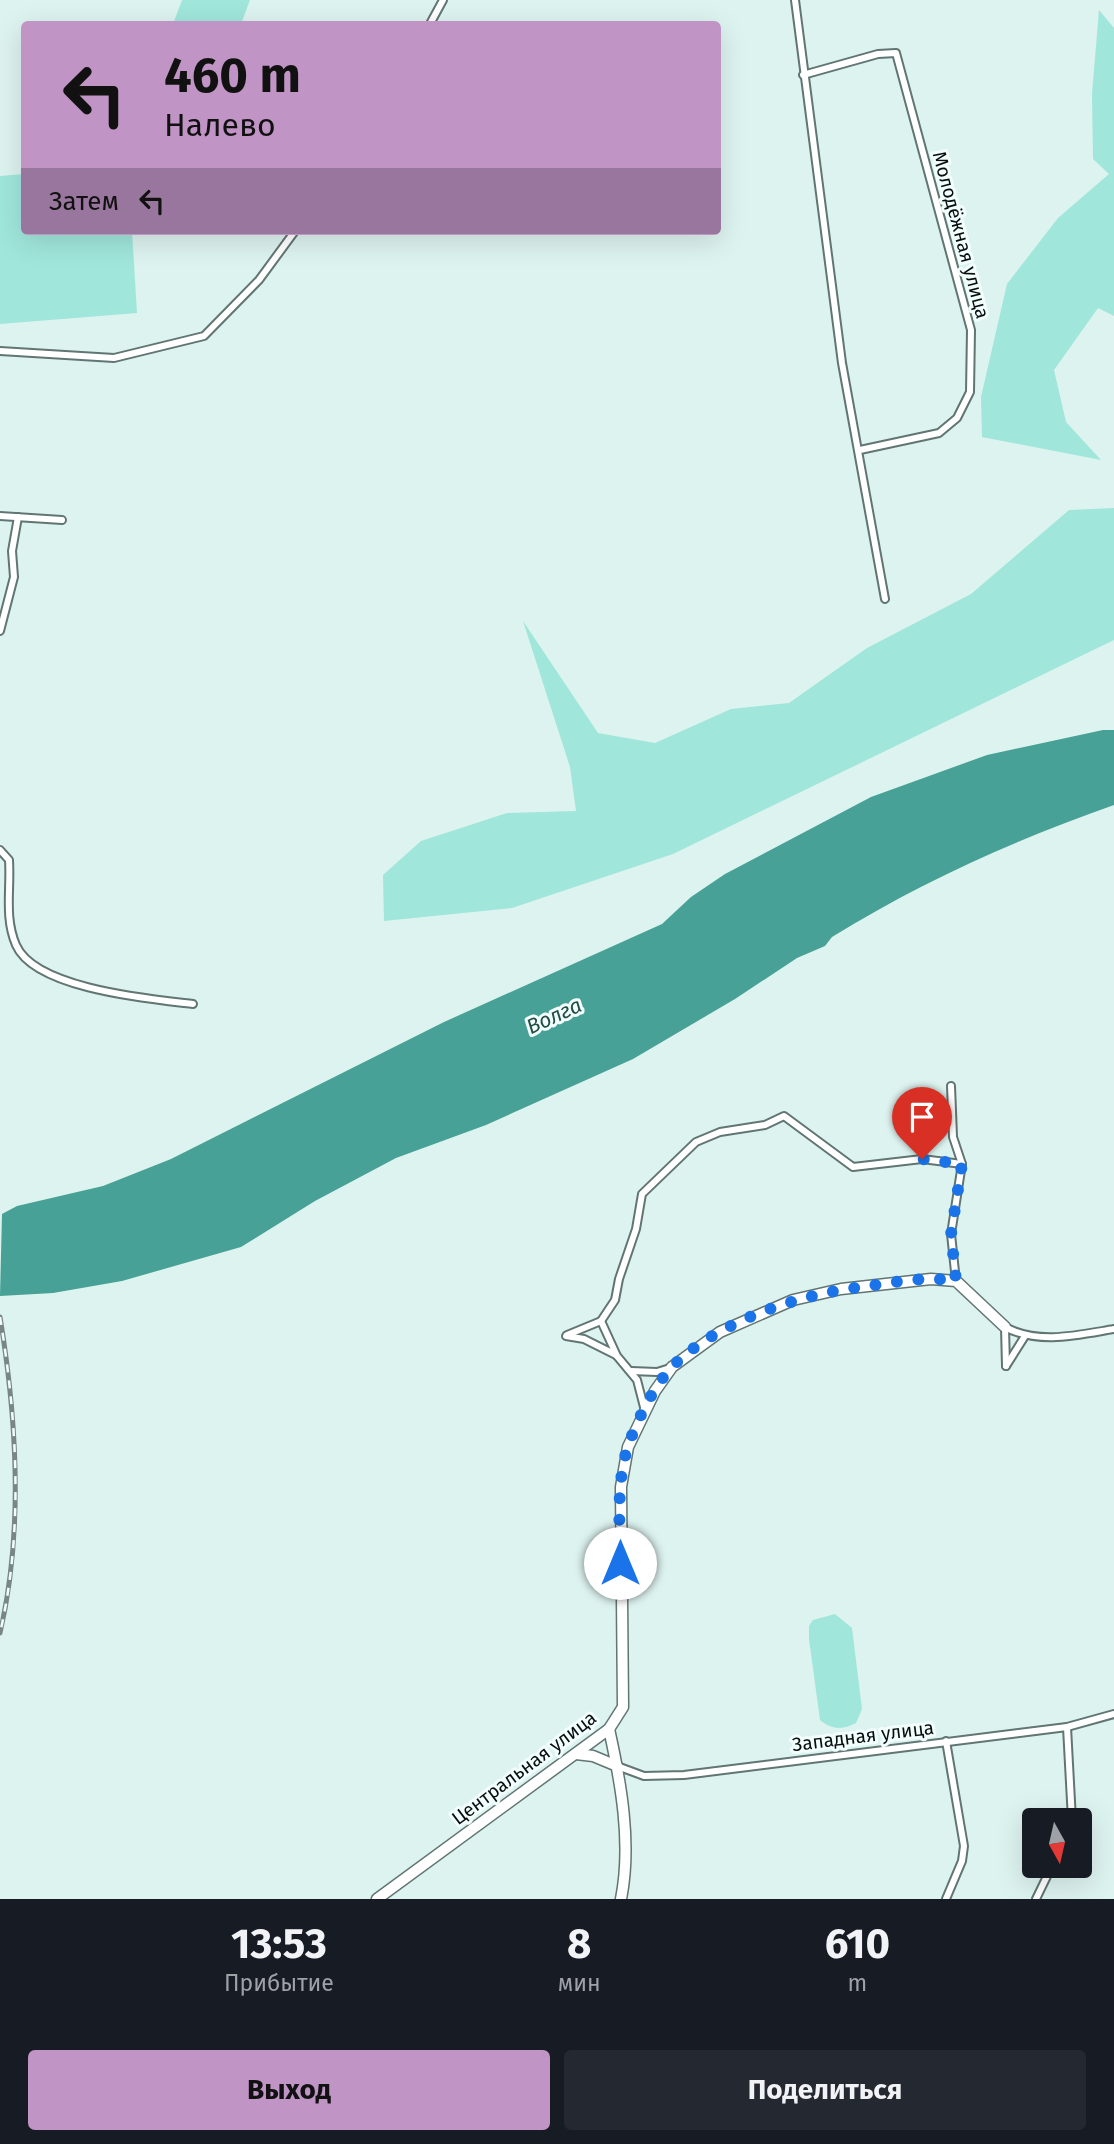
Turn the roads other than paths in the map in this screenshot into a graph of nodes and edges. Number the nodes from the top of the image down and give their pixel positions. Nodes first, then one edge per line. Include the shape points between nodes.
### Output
1 (443, 0) edge
2 (795, 0) edge
3 (432, 21) edge
4 (803, 75) junction
5 (292, 235) edge
6 (0, 351) edge
7 (860, 450) junction
8 (0, 516) edge
9 (18, 517) junction
10 (62, 520) dead end
11 (885, 599) dead end
12 (0, 631) edge
13 (0, 850) edge
14 (193, 1004) dead end
15 (951, 1086) dead end
16 (962, 1164) junction
17 (956, 1281) junction
18 (601, 1321) junction
19 (1004, 1327) junction
20 (1114, 1329) edge
21 (1024, 1336) junction
22 (617, 1356) junction
23 (672, 1367) junction
24 (631, 1371) junction
25 (645, 1411) junction
26 (1114, 1714) edge
27 (1067, 1727) junction
28 (610, 1729) junction
29 (946, 1741) junction
30 (576, 1754) junction
31 (617, 1766) junction
32 (1071, 1808) edge
33 (1046, 1878) edge
34 (377, 1899) edge
35 (621, 1899) edge
36 (946, 1899) edge
37 (1036, 1899) edge

1 - 3 street
2 - 4 street
4 - 7 street via 842,363
4 - 7 street, Молодёжная улица via 896,53 971,330 970,392 957,418 939,433
5 - 6 street via 260,280 204,335 114,358
7 - 11 street
8 - 9 street
9 - 10 street
9 - 12 street via 12,551 14,577
13 - 14 street via 9,860 9,922 16,947 33,965 55,977 115,992
15 - 16 street via 953,1138
16 - 17 street via 951,1234
16 - 18 street via 922,1159 853,1167 784,1116 696,1142 642,1194 615,1300
17 - 19 street
17 - 23 street, Центральная улица via 930,1279 841,1289 793,1300 720,1332
18 - 22 street
18 - 22 street via 566,1336 584,1339
19 - 21 street
19 - 21 street via 1006,1366
20 - 21 street
22 - 24 street
23 - 24 street via 657,1372
23 - 25 street, Центральная улица
24 - 25 street
25 - 28 street, Центральная улица via 628,1447 621,1488 622,1707
26 - 27 street, Западная улица
27 - 29 street, Западная улица
27 - 32 street
28 - 30 street, Центральная улица
28 - 31 street
29 - 31 street, Западная улица via 684,1775 644,1776
29 - 36 street via 964,1846
30 - 31 street
30 - 34 street, Центральная улица
31 - 35 street via 624,1836
33 - 37 street

